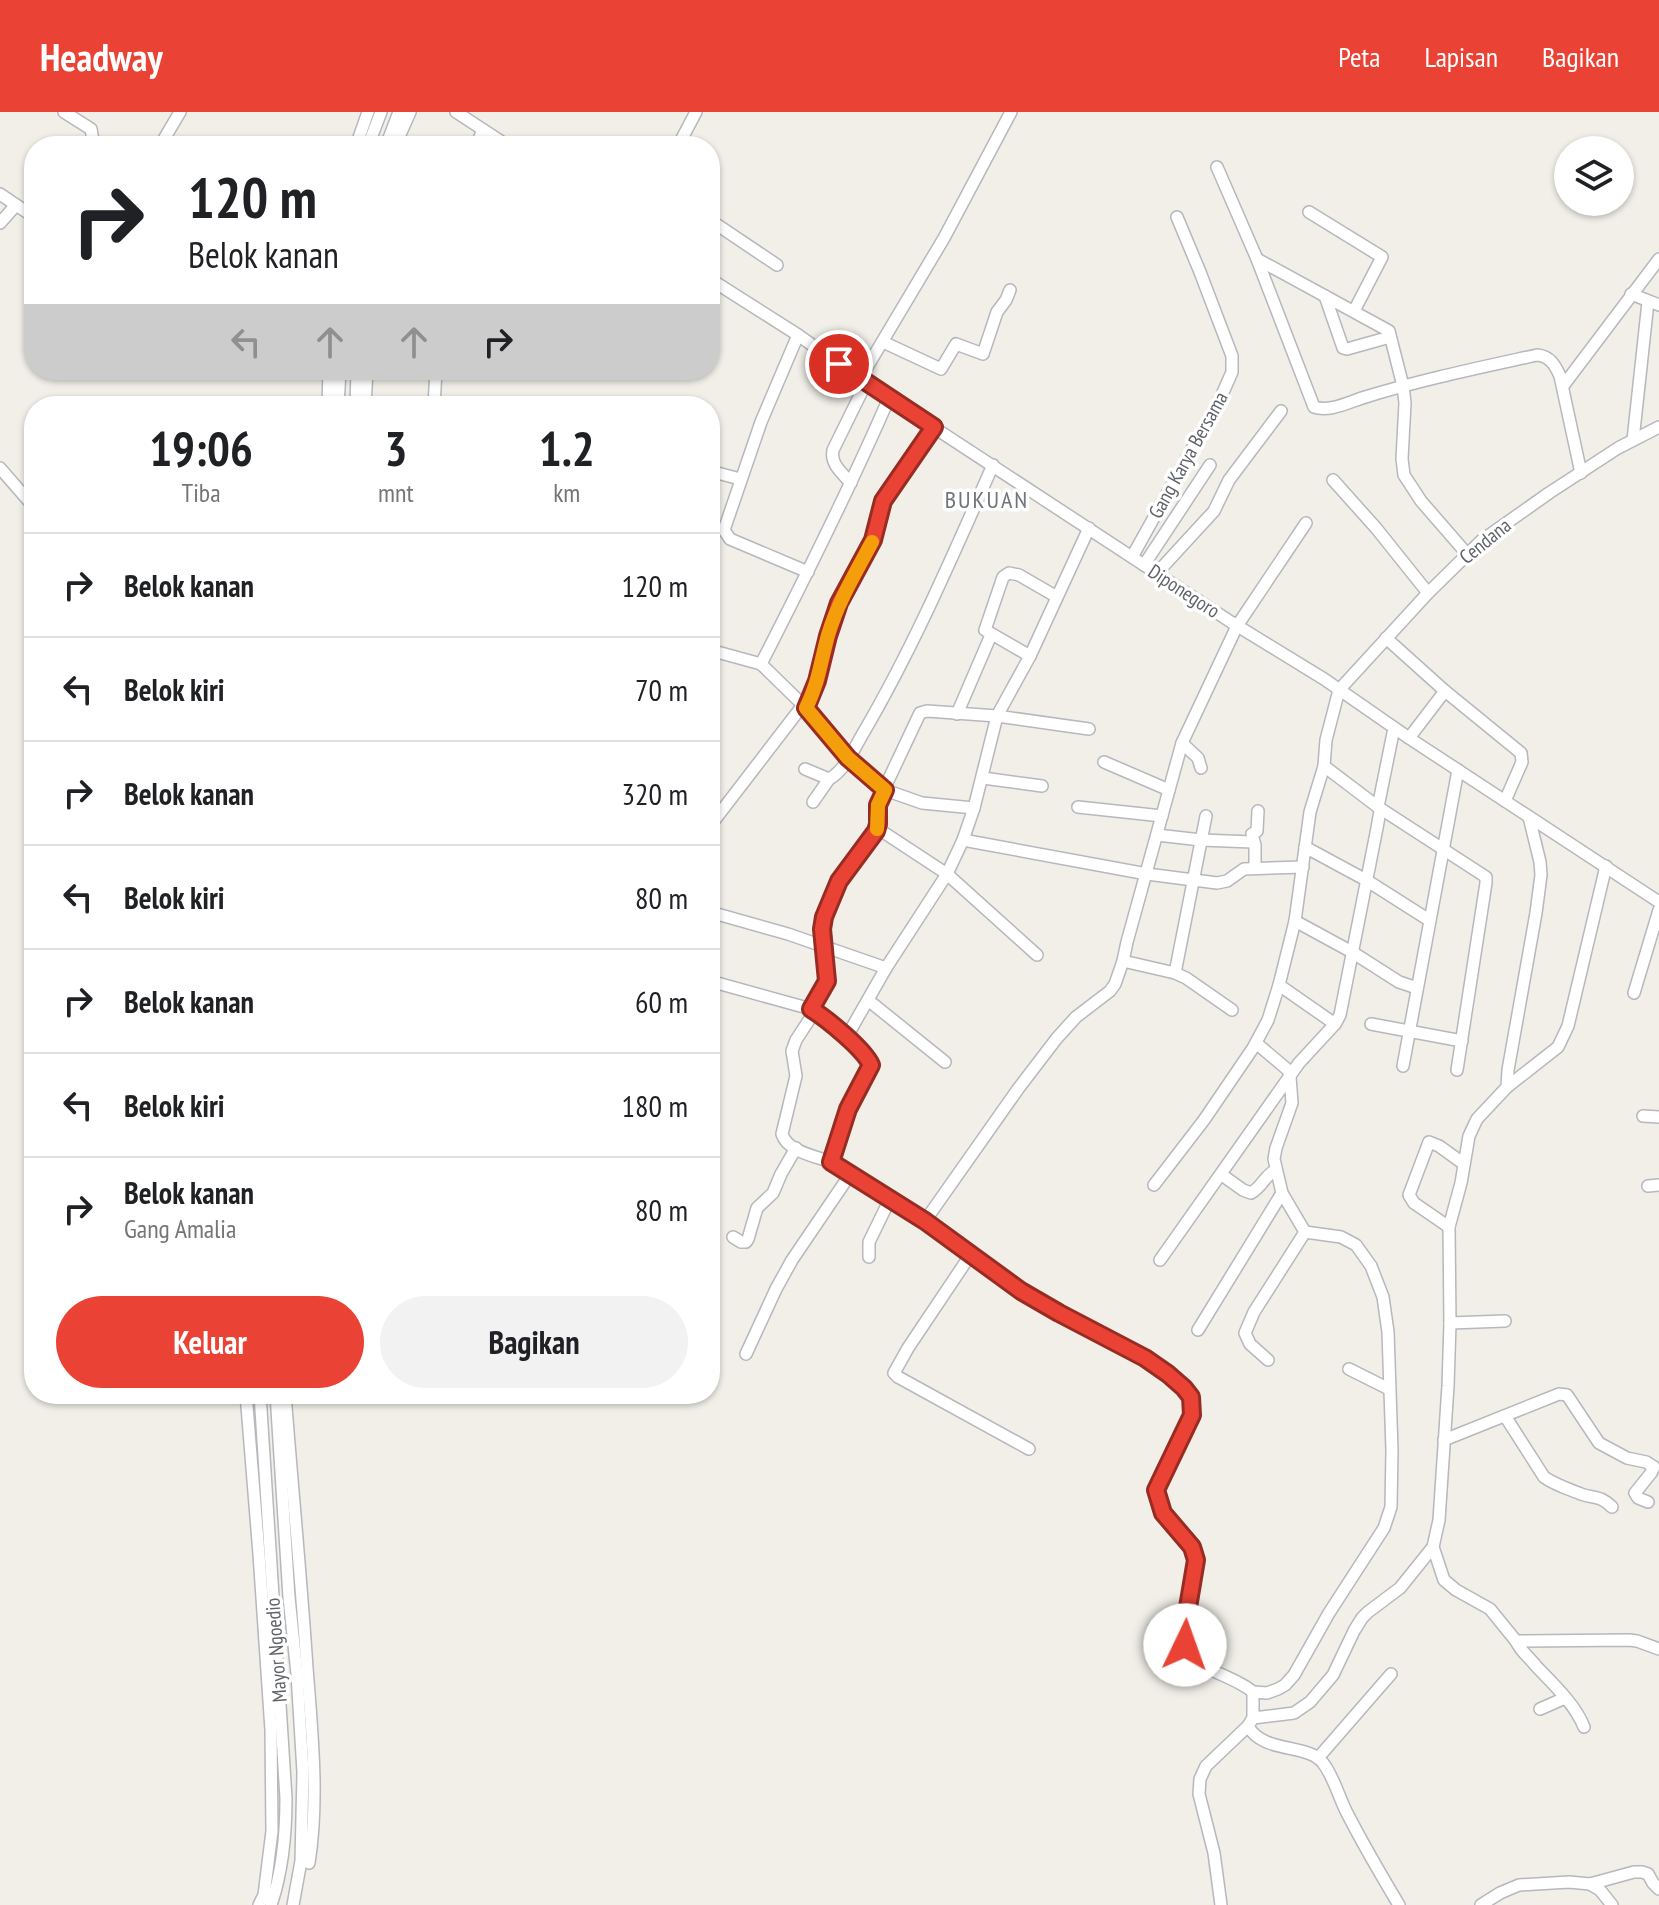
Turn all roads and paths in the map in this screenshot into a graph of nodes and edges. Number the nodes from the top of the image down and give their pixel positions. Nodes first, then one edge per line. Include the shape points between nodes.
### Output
1 (64, 112) edge
2 (180, 112) edge
3 (368, 112) edge
4 (381, 112) edge
5 (399, 112) edge
6 (410, 112) edge
7 (456, 112) edge
8 (696, 112) edge
9 (1011, 112) edge
10 (483, 130) junction
11 (92, 136) edge
12 (166, 136) edge
13 (360, 136) edge
14 (372, 136) edge
15 (390, 136) edge
16 (399, 136) edge
17 (480, 136) edge
18 (492, 136) edge
19 (683, 136) edge
20 (1217, 167) dead end
21 (0, 194) edge
22 (16, 205) junction
23 (24, 210) edge
24 (1309, 212) dead end
25 (1177, 217) dead end
26 (0, 223) edge
27 (720, 227) edge
28 (1257, 259) junction
29 (1659, 259) edge
30 (777, 265) dead end
31 (720, 290) edge
32 (1010, 290) dead end
33 (1631, 294) junction
34 (1325, 296) junction
35 (1654, 303) edge
36 (1354, 311) junction
37 (798, 335) junction
38 (1390, 337) junction
39 (883, 342) junction
40 (863, 381) junction
41 (1403, 386) junction
42 (1563, 386) junction
43 (889, 398) junction
44 (1281, 411) dead end
45 (934, 427) junction
46 (1659, 427) edge
47 (1633, 440) junction
48 (993, 465) junction
49 (1210, 465) dead end
50 (0, 468) edge
51 (1581, 473) junction
52 (720, 474) edge
53 (740, 479) junction
54 (1333, 480) dead end
55 (851, 483) junction
56 (24, 496) edge
57 (1306, 523) dead end
58 (1089, 528) junction
59 (1467, 554) junction
60 (1132, 557) junction
61 (1144, 565) junction
62 (808, 572) junction
63 (1157, 573) junction
64 (1428, 593) junction
65 (1057, 597) junction
66 (1237, 626) junction
67 (991, 635) junction
68 (1386, 638) junction
69 (720, 653) edge
70 (1030, 656) junction
71 (761, 664) junction
72 (1339, 690) junction
73 (1445, 691) junction
74 (805, 706) junction
75 (957, 714) junction
76 (997, 716) junction
77 (1394, 728) junction
78 (1089, 729) dead end
79 (1409, 738) junction
80 (1182, 743) junction
81 (848, 758) junction
82 (1104, 762) dead end
83 (1324, 766) junction
84 (1201, 768) dead end
85 (805, 769) dead end
86 (1458, 770) junction
87 (983, 778) junction
88 (829, 779) junction
89 (1042, 786) dead end
90 (885, 790) junction
91 (1169, 790) junction
92 (1505, 801) junction
93 (813, 802) dead end
94 (1078, 807) dead end
95 (1378, 807) junction
96 (974, 808) junction
97 (1258, 811) dead end
98 (720, 813) edge
99 (1162, 816) junction
100 (1206, 816) dead end
101 (1529, 817) junction
102 (877, 828) junction
103 (1157, 835) junction
104 (963, 840) junction
105 (1201, 840) junction
106 (1253, 842) junction
107 (1305, 847) junction
108 (1443, 848) junction
109 (1606, 866) junction
110 (1303, 867) junction
111 (1255, 868) junction
112 (947, 874) junction
113 (1147, 874) junction
114 (1193, 879) junction
115 (1366, 880) junction
116 (1659, 902) edge
117 (1659, 910) edge
118 (720, 915) edge
119 (1429, 920) junction
120 (1295, 921) junction
121 (823, 946) junction
122 (1352, 952) junction
123 (1037, 955) dead end
124 (1123, 961) junction
125 (886, 968) junction
126 (1175, 973) junction
127 (720, 984) edge
128 (1279, 985) junction
129 (1417, 988) junction
130 (1634, 993) dead end
131 (868, 1000) junction
132 (813, 1010) junction
133 (1232, 1010) dead end
134 (1335, 1024) junction
135 (1371, 1024) dead end
136 (1409, 1032) junction
137 (846, 1038) junction
138 (1462, 1041) junction
139 (1256, 1043) junction
140 (945, 1062) dead end
141 (1403, 1066) dead end
142 (1457, 1070) dead end
143 (1290, 1077) junction
144 (1507, 1087) junction
145 (1643, 1116) dead end
146 (1659, 1117) edge
147 (796, 1148) junction
148 (831, 1162) junction
149 (1464, 1164) junction
150 (1276, 1170) junction
151 (851, 1173) junction
152 (1222, 1175) junction
153 (1154, 1185) dead end
154 (1282, 1193) junction
155 (890, 1199) junction
156 (925, 1221) junction
157 (1449, 1227) junction
158 (1305, 1232) junction
159 (733, 1237) dead end
160 (971, 1254) junction
161 (869, 1257) dead end
162 (1160, 1260) dead end
163 (1505, 1321) dead end
164 (1450, 1323) junction
165 (1198, 1330) dead end
166 (746, 1354) dead end
167 (1268, 1360) dead end
168 (1349, 1369) dead end
169 (1389, 1389) junction
170 (247, 1404) edge
171 (261, 1404) edge
172 (277, 1404) edge
173 (286, 1404) edge
174 (1505, 1416) junction
175 (1444, 1440) junction
176 (1029, 1449) dead end
177 (1648, 1502) dead end
178 (1612, 1507) dead end
179 (1433, 1547) junction
180 (1516, 1641) junction
181 (1659, 1649) edge
182 (1391, 1674) dead end
183 (1253, 1692) junction
184 (1565, 1698) junction
185 (1540, 1709) dead end
186 (1251, 1722) junction
187 (1584, 1727) dead end
188 (1318, 1758) junction
189 (309, 1863) dead end
190 (1590, 1884) junction
191 (1659, 1889) edge
192 (259, 1905) edge
193 (271, 1905) edge
194 (293, 1905) edge
195 (1221, 1905) edge
196 (1399, 1905) edge
197 (1481, 1905) edge
198 (1612, 1905) edge

1 - 11 street via 91,129
2 - 12 street
3 - 13 street
4 - 14 street
5 - 15 street
6 - 16 street
7 - 10 street
8 - 19 street
9 - 39 street
10 - 17 street
10 - 18 street
20 - 28 street
21 - 22 street
22 - 23 street
22 - 26 street
24 - 36 street via 1382,257
25 - 60 street, Gang Karya Bersama via 1232,356 1232,372
27 - 30 street
28 - 34 street
28 - 41 street via 1314,407 1334,407
29 - 33 street
31 - 37 street, Diponegoro
32 - 39 street via 983,354 956,344 941,369
33 - 35 street
33 - 42 street
34 - 36 street
34 - 38 street via 1343,348
35 - 47 street
36 - 38 street via 1388,330
37 - 40 street, Diponegoro
37 - 53 street
38 - 41 street
39 - 40 street
40 - 43 street, Diponegoro
40 - 55 street via 831,457
41 - 42 street via 1542,355 1552,362
41 - 59 street via 1404,475
42 - 51 street
43 - 45 street, Diponegoro
43 - 55 street
44 - 63 street via 1229,480 1214,511
45 - 48 street, Diponegoro
45 - 74 street via 883,501 873,540 839,603
46 - 47 street, Cendana
47 - 51 street, Cendana
48 - 58 street, Diponegoro
48 - 81 street via 911,643
49 - 61 street
50 - 56 street
51 - 59 street, Cendana
52 - 53 street
53 - 62 street via 725,525 727,537
54 - 64 street
55 - 62 street
57 - 66 street
58 - 60 street, Diponegoro
58 - 65 street
59 - 64 street, Cendana
60 - 61 street, Diponegoro
61 - 63 street, Diponegoro
62 - 71 street
63 - 66 street, Diponegoro
64 - 68 street, Cendana
65 - 67 street via 1009,573 985,626
65 - 70 street
66 - 72 street, Diponegoro
66 - 80 street
67 - 70 street
67 - 75 street
68 - 72 street, Cendana
68 - 73 street
69 - 71 street
70 - 76 street
71 - 74 street
72 - 77 street, Diponegoro
72 - 83 street
73 - 79 street
73 - 92 street via 1523,755
74 - 81 street
74 - 98 street
75 - 76 street
75 - 90 street via 920,713
76 - 78 street
76 - 87 street
77 - 79 street, Diponegoro
77 - 95 street
79 - 86 street, Diponegoro
80 - 84 street
80 - 91 street
81 - 88 street
81 - 90 street
82 - 91 street
83 - 95 street
83 - 107 street
85 - 88 street
86 - 92 street, Diponegoro
86 - 108 street
87 - 89 street
87 - 96 street
88 - 93 street
90 - 96 street via 922,803
90 - 102 street
91 - 99 street
92 - 101 street, Diponegoro
94 - 99 street
95 - 108 street
95 - 115 street
96 - 104 street
97 - 106 street
99 - 103 street
100 - 105 street
101 - 109 street, Diponegoro
101 - 144 street via 1541,875
102 - 112 street
102 - 121 street via 832,896 823,923
103 - 105 street
103 - 113 street
104 - 112 street
104 - 113 street
105 - 106 street
105 - 114 street
106 - 111 street
107 - 110 street
107 - 115 street
108 - 119 street
108 - 138 street via 1487,881
109 - 116 street, Diponegoro
109 - 144 street via 1566,1033 1558,1047
110 - 111 street
110 - 120 street
111 - 114 street via 1240,870 1223,882
112 - 123 street
112 - 125 street
113 - 114 street
113 - 124 street
114 - 126 street
115 - 119 street
115 - 122 street
117 - 130 street
118 - 121 street
119 - 129 street
120 - 122 street
120 - 128 street
121 - 125 street
121 - 132 street via 827,981
122 - 129 street
122 - 134 street
124 - 126 street
124 - 156 street via 1110,991 1057,1038
125 - 131 street
126 - 133 street
127 - 132 street
128 - 134 street
128 - 139 street
129 - 136 street
131 - 137 street
131 - 140 street
132 - 137 street
132 - 147 street via 792,1051 796,1080 782,1134
134 - 143 street
135 - 136 street
136 - 138 street
136 - 141 street
137 - 148 street via 871,1065 848,1109
138 - 142 street
139 - 143 street
139 - 153 street
143 - 150 street via 1292,1103 1276,1148
143 - 152 street
144 - 149 street via 1477,1119
145 - 146 street
147 - 148 street
147 - 159 street via 773,1193 757,1208 746,1242
148 - 151 street
149 - 157 street
149 - 157 street via 1429,1142 1409,1195
150 - 152 street via 1251,1193
150 - 154 street
151 - 155 street
151 - 166 street via 792,1260
152 - 162 street
154 - 158 street
154 - 165 street
155 - 156 street
155 - 161 street via 869,1242
156 - 160 street
157 - 164 street
158 - 167 street via 1245,1333
158 - 169 street via 1349,1239 1371,1266 1386,1310
160 - 176 street via 894,1373
160 - 183 street via 1021,1291 1145,1358 1191,1397 1192,1415 1156,1490 1163,1513 1192,1547 1196,1560 1185,1645 1206,1666
163 - 164 street
164 - 175 street
168 - 169 street
169 - 183 street via 1391,1507 1384,1528 1294,1675 1278,1689
170 - 192 street via 271,1730 272,1831
171 - 193 street, Mayor Ngoedio via 286,1798 283,1856
172 - 194 street, Mayor Ngoedio via 303,1772 302,1840
173 - 189 street via 311,1718
174 - 175 street
174 - 177 street via 1567,1395 1599,1443 1654,1467 1635,1493
174 - 178 street via 1547,1480 1601,1498
175 - 179 street
179 - 180 street via 1444,1580 1490,1609
179 - 186 street via 1400,1588 1362,1618 1333,1675 1310,1702 1294,1713
180 - 181 street via 1629,1640
180 - 184 street
182 - 188 street
183 - 186 street
184 - 185 street
184 - 187 street
186 - 188 street via 1259,1738
186 - 195 street via 1206,1766 1200,1779
188 - 196 street
190 - 191 street via 1642,1872
190 - 197 street via 1519,1885
190 - 198 street

